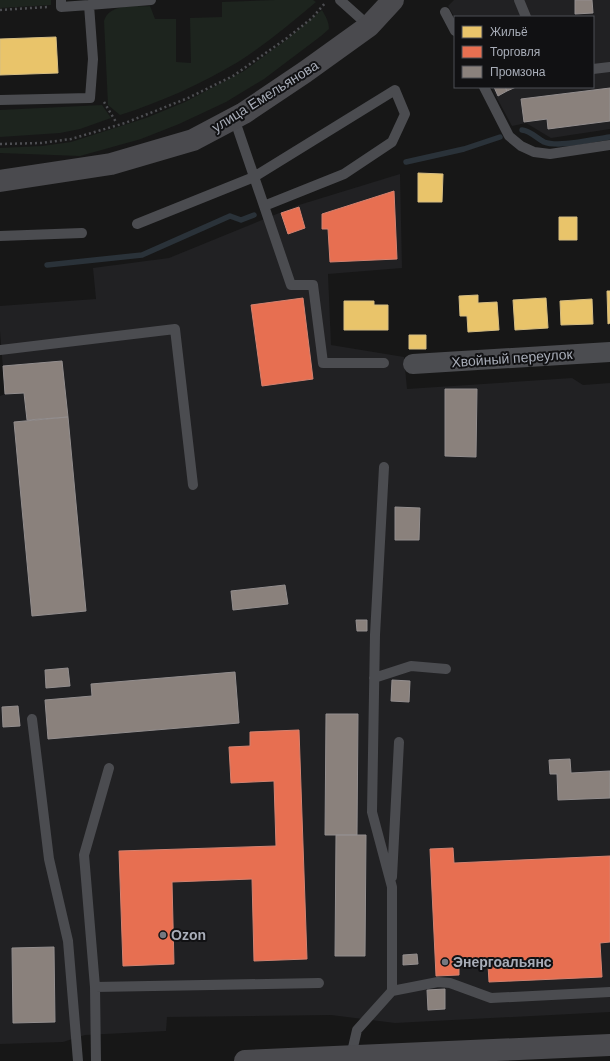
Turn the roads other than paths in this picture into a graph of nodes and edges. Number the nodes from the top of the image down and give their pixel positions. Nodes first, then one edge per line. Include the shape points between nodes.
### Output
1 (152, 0) edge
2 (340, 0) edge
3 (393, 0) edge
4 (519, 0) edge
5 (57, 3) edge
6 (89, 5) junction
7 (445, 12) dead end
8 (526, 16) edge
9 (369, 26) junction
10 (454, 29) edge
11 (610, 67) edge
12 (594, 69) edge
13 (485, 88) edge
14 (0, 100) edge
15 (234, 118) junction
16 (610, 146) edge
17 (254, 177) junction
18 (0, 181) edge
19 (264, 206) junction
20 (136, 224) dead end
21 (82, 232) dead end
22 (0, 236) edge
23 (0, 350) edge
24 (610, 352) edge
25 (384, 363) dead end
26 (413, 364) dead end
27 (384, 467) dead end
28 (193, 485) dead end
29 (446, 669) dead end
30 (374, 678) junction
31 (32, 719) dead end
32 (399, 742) dead end
33 (109, 768) dead end
34 (392, 887) junction
35 (319, 983) dead end
36 (95, 986) junction
37 (392, 991) junction
38 (610, 992) edge
39 (610, 1045) edge
40 (352, 1056) junction
41 (78, 1061) edge
42 (96, 1061) edge
43 (245, 1061) edge

1 - 6 lane
2 - 9 lane
3 - 9 main road, улица Емельянова
4 - 8 lane
5 - 6 lane via 61,6
6 - 14 lane via 93,59 90,98
7 - 10 lane
9 - 15 main road, улица Емельянова
11 - 12 lane
13 - 16 lane via 509,136 521,146 534,152 550,154
15 - 17 lane
15 - 18 main road, улица Емельянова via 193,140 111,164
17 - 19 lane
17 - 19 lane via 395,90 405,114 392,142 344,174
17 - 20 lane
19 - 25 lane via 291,285 313,285 323,363
21 - 22 lane
23 - 28 lane via 175,329
24 - 26 street, Хвойный переулок
27 - 30 lane
29 - 30 lane via 411,666
30 - 34 lane via 372,812
31 - 41 lane via 49,859 68,941
32 - 34 lane
33 - 36 lane via 84,855
34 - 37 lane
35 - 36 lane
36 - 42 lane
37 - 38 lane via 438,982 450,983 491,998
37 - 40 lane via 357,1030
39 - 40 main road
40 - 43 main road

